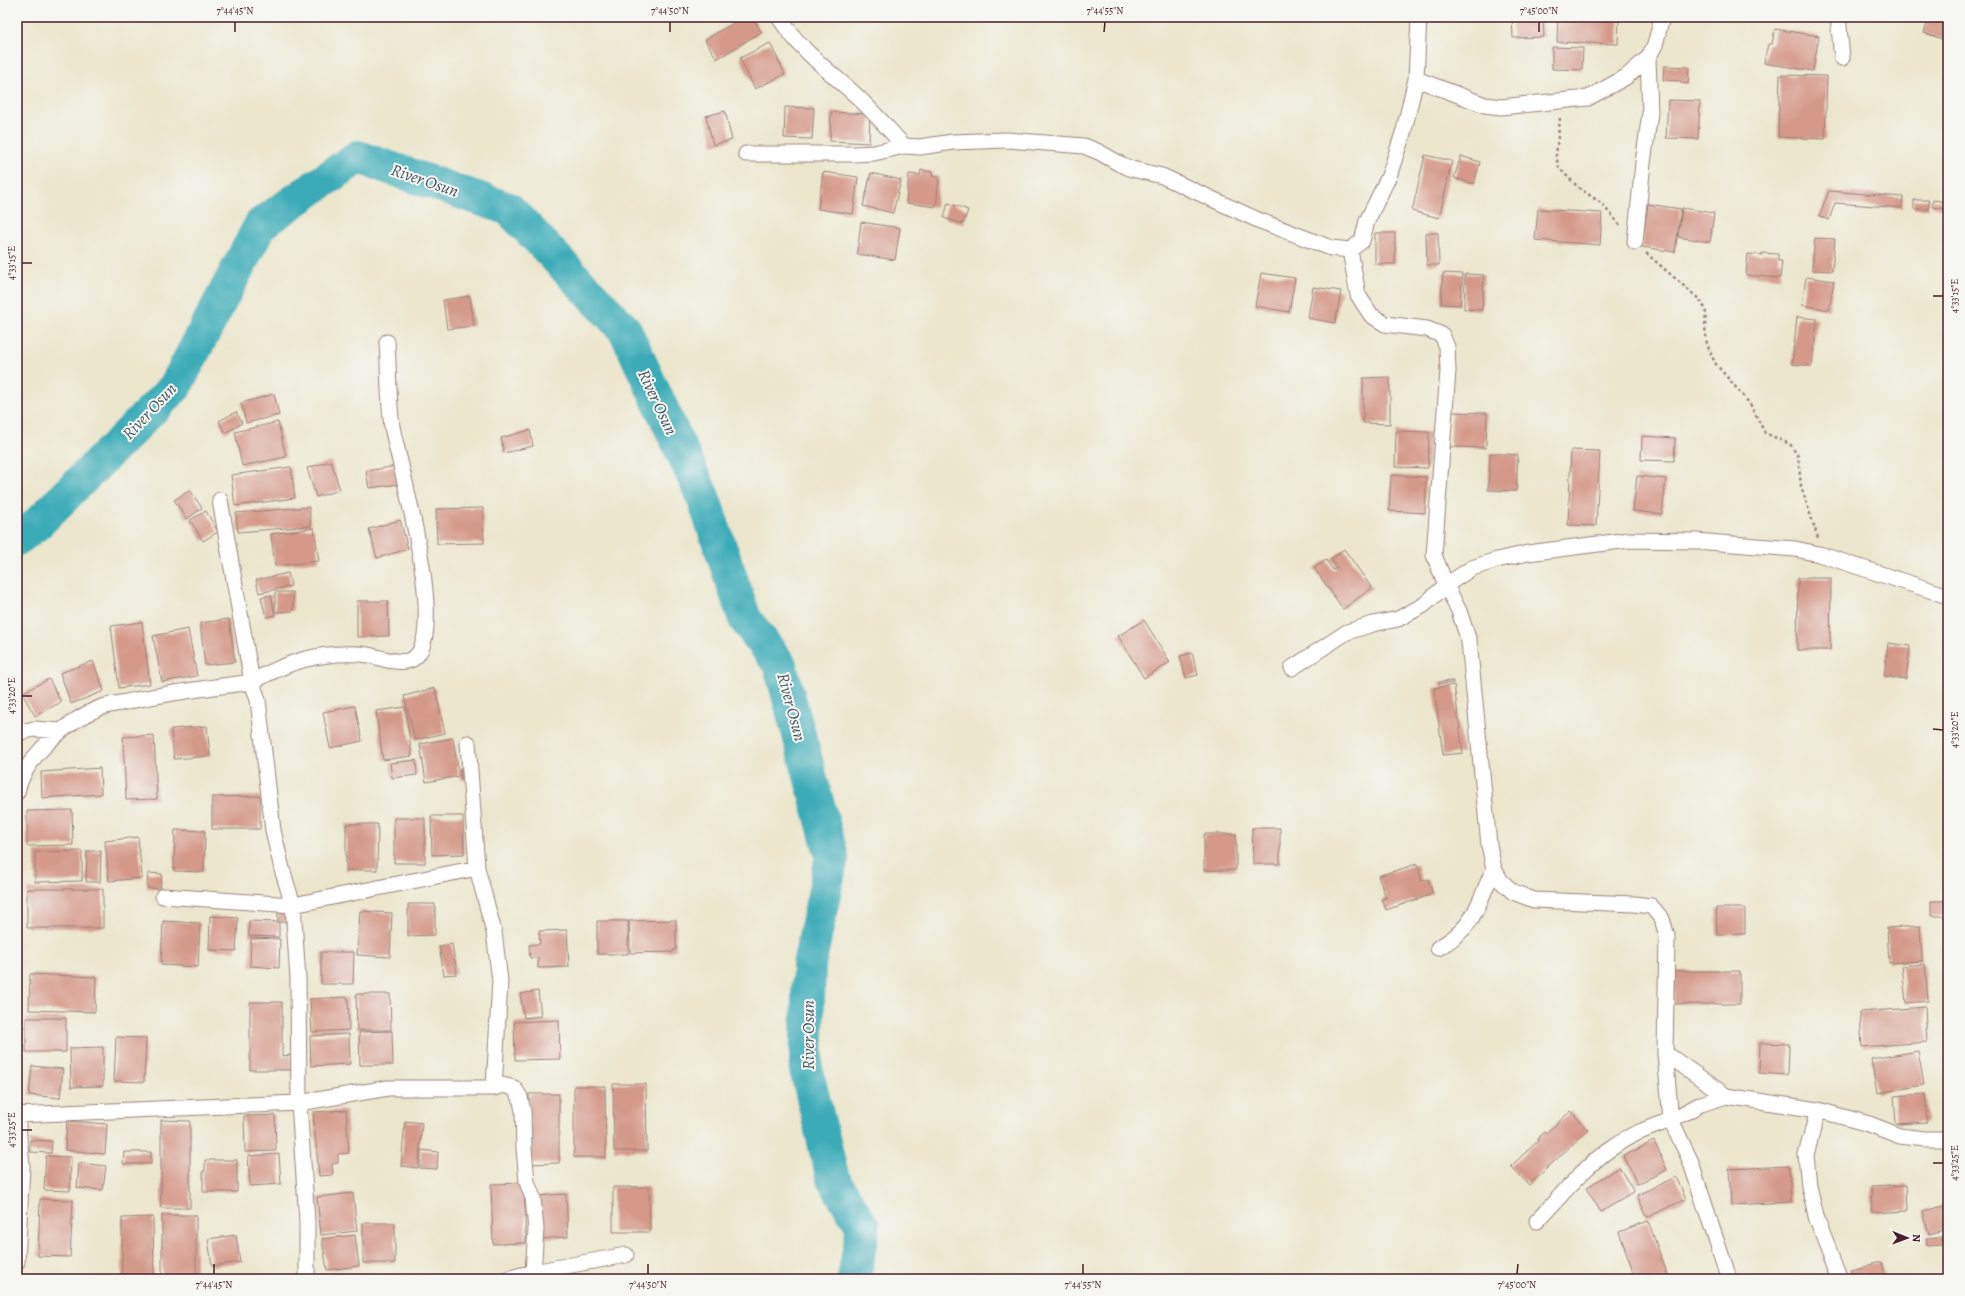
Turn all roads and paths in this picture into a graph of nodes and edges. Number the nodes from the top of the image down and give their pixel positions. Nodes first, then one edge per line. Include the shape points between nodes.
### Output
1 (779, 17) edge
2 (1419, 17) edge
3 (1662, 17) edge
4 (1838, 17) edge
5 (1648, 58) junction
6 (1842, 58) dead end
7 (1416, 79) junction
8 (1562, 101) junction
9 (904, 146) junction
10 (746, 154) dead end
11 (1635, 242) junction
12 (1350, 250) junction
13 (387, 342) dead end
14 (220, 500) dead end
15 (1819, 554) junction
16 (1446, 585) junction
17 (1948, 596) edge
18 (1292, 668) dead end
19 (252, 682) junction
20 (61, 731) junction
21 (17, 733) edge
22 (468, 743) dead end
23 (17, 792) edge
24 (477, 868) junction
25 (1494, 869) junction
26 (163, 896) dead end
27 (292, 905) junction
28 (1438, 948) dead end
29 (1665, 1053) junction
30 (494, 1088) junction
31 (1726, 1096) junction
32 (299, 1103) junction
33 (1818, 1110) junction
34 (17, 1115) edge
35 (1672, 1120) junction
36 (1948, 1139) edge
37 (1537, 1221) dead end
38 (626, 1256) dead end
39 (17, 1262) edge
40 (533, 1272) junction
41 (307, 1279) edge
42 (507, 1279) edge
43 (1728, 1279) edge
44 (1840, 1279) edge

1 - 9 street via 788,31 813,58 860,99
2 - 7 street
3 - 5 street via 1655,45
4 - 6 street
5 - 8 street via 1608,88 1588,98
5 - 11 street via 1650,113 1642,163
7 - 8 street via 1485,105 1501,107
7 - 12 street via 1390,176 1367,221 1362,241
8 - 11 path via 1556,156 1559,168 1580,188 1602,203
9 - 10 street via 874,153
9 - 12 street via 1007,140 1084,146 1132,169 1162,176 1258,220 1331,248
11 - 15 path via 1700,300 1706,310 1707,344 1715,362 1750,404 1765,433 1790,444 1798,456 1801,486 1818,534
12 - 16 street via 1358,295 1371,315 1385,324 1428,329 1442,335 1448,347 1434,555
13 - 19 street via 392,427 415,520 424,587 425,640 419,652 407,661 360,654 318,657 296,660
14 - 19 street
15 - 16 street via 1743,544 1629,540 1528,553 1497,560 1472,568
15 - 17 street
16 - 18 street via 1424,605 1398,619 1347,632
16 - 25 street via 1460,611 1469,641 1489,846
19 - 20 street via 102,707
19 - 27 street via 258,700 274,830
20 - 21 street via 34,729
20 - 23 street via 35,755 20,779
22 - 24 street
24 - 27 street
24 - 30 street via 494,932 500,981
25 - 28 street via 1477,911 1467,926 1451,941
25 - 29 street via 1501,881 1513,892 1534,900 1651,906 1662,919 1667,936
26 - 27 street
27 - 32 street via 298,979
29 - 31 street
29 - 35 street
30 - 32 street via 388,1088
30 - 40 street via 502,1085 514,1088 520,1097 523,1111 527,1182 533,1198 536,1229
31 - 33 street
31 - 35 street via 1701,1104
32 - 34 street
32 - 41 street via 307,1222
33 - 36 street via 1870,1124 1900,1136
33 - 44 street via 1806,1155 1809,1186 1817,1220
34 - 39 street via 22,1166
35 - 37 street via 1641,1131 1615,1145 1583,1173
35 - 43 street via 1690,1160
38 - 40 street
40 - 42 street

